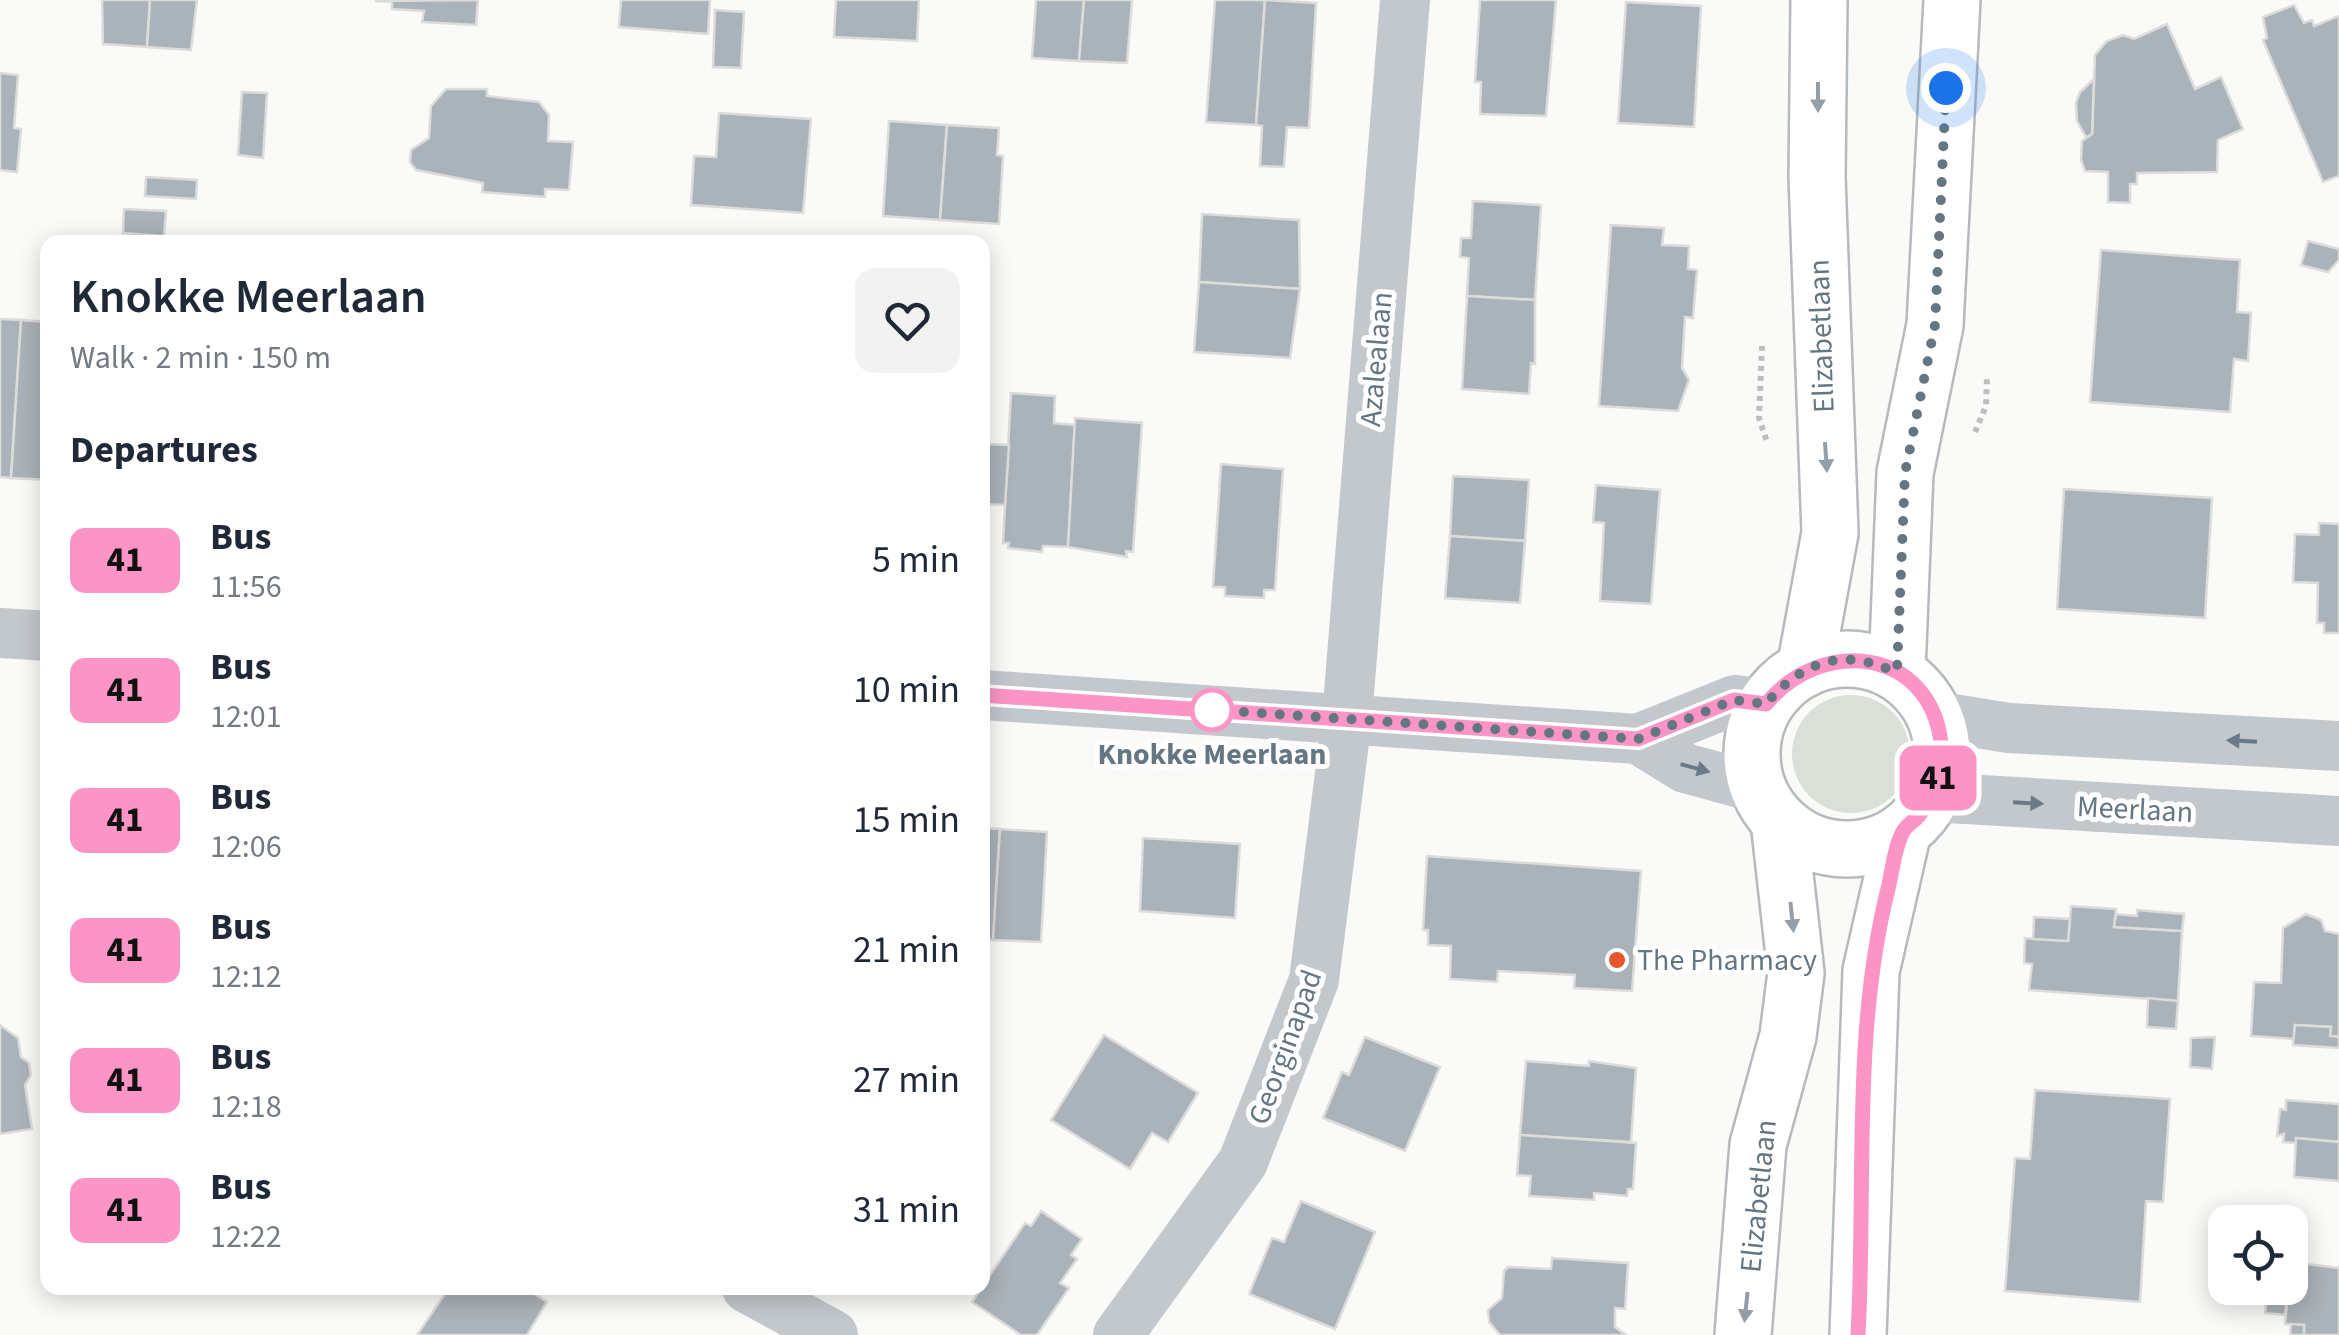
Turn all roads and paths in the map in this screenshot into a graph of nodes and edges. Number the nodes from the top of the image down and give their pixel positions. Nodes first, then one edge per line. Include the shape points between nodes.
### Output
1 (1405, 0) edge
2 (1818, 0) edge
3 (1952, 0) edge
4 (0, 633) edge
5 (40, 636) edge
6 (1805, 669) junction
7 (1897, 671) junction
8 (990, 696) edge
9 (1766, 704) junction
10 (1934, 716) junction
11 (1347, 718) junction
12 (1638, 739) junction
13 (2339, 746) edge
14 (1768, 804) junction
15 (1917, 814) junction
16 (2339, 822) edge
17 (761, 1295) edge
18 (833, 1335) edge
19 (1118, 1335) edge
20 (1743, 1335) edge
21 (1858, 1335) edge

1 - 11 street, Azalealaan
2 -> 6 main road, Elizabetlaan via 1830,533
3 - 7 main road via 1935,325 1905,473
4 - 5 street
6 - 7 main road via 1862,660
6 - 9 main road
7 - 10 main road
8 - 11 street
9 - 12 street via 1734,700
9 - 14 main road, Elizabetlaan via 1754,731 1752,760
13 -> 10 street via 2010,728
10 - 15 main road via 1940,770
11 - 12 street
11 - 19 street, Georginapad via 1314,980 1243,1162
12 -> 14 street
14 - 15 main road via 1800,837 1839,848 1879,844
14 -> 20 main road, Elizabetlaan via 1796,973 1788,1036 1758,1144
15 -> 16 street, Meerlaan
15 - 21 main road via 1870,971
17 - 18 street

